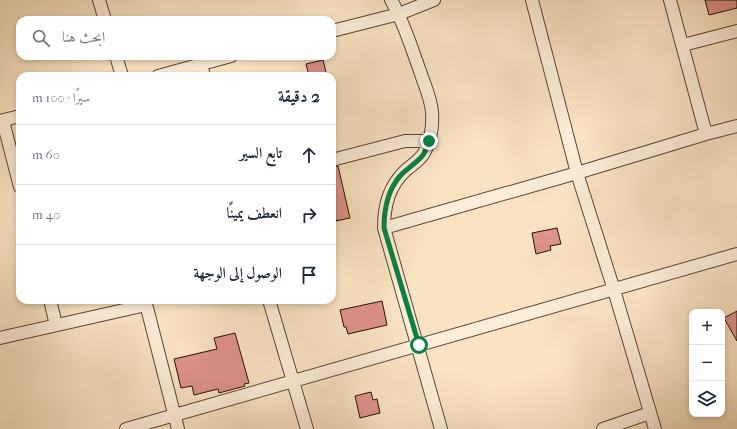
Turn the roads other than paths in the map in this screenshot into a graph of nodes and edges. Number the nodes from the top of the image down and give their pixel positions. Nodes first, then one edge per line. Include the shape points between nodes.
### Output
1 (99, 0) edge
2 (391, 0) edge
3 (434, 0) edge
4 (532, 0) edge
5 (670, 0) edge
6 (399, 14) junction
7 (104, 16) edge
8 (336, 29) edge
9 (737, 31) edge
10 (683, 45) junction
11 (117, 60) edge
12 (216, 60) edge
13 (201, 64) junction
14 (121, 72) edge
15 (172, 72) edge
16 (203, 72) edge
17 (16, 117) edge
18 (1, 121) edge
19 (737, 126) edge
20 (706, 134) junction
21 (429, 141) junction
22 (336, 159) edge
23 (16, 173) edge
24 (577, 174) junction
25 (384, 228) junction
26 (737, 254) edge
27 (614, 290) junction
28 (51, 304) edge
29 (141, 304) edge
30 (145, 304) edge
31 (270, 304) edge
32 (56, 325) junction
33 (0, 338) edge
34 (419, 345) junction
35 (293, 382) junction
36 (650, 413) junction
37 (174, 415) junction
38 (126, 429) edge
39 (178, 429) edge
40 (307, 429) edge
41 (441, 429) edge
42 (603, 429) edge
43 (655, 429) edge

1 - 7 street
2 - 6 street
3 - 6 street
4 - 24 street
5 - 10 street
6 - 8 street
6 - 21 street via 432,110
9 - 10 street
10 - 20 street
11 - 14 street
12 - 13 street
13 - 15 street
13 - 16 street
17 - 18 street
18 - 23 street
19 - 20 street
20 - 24 street
21 - 22 street via 405,141
21 - 25 street via 423,155 392,187 384,214
24 - 25 street
24 - 27 street
25 - 34 street
26 - 27 street
27 - 34 street
27 - 36 street
28 - 32 street
29 - 32 street
30 - 37 street
31 - 35 street
32 - 33 street
34 - 35 street
34 - 41 street
35 - 37 street
35 - 40 street
36 - 42 street
36 - 43 street
37 - 38 street
37 - 39 street

